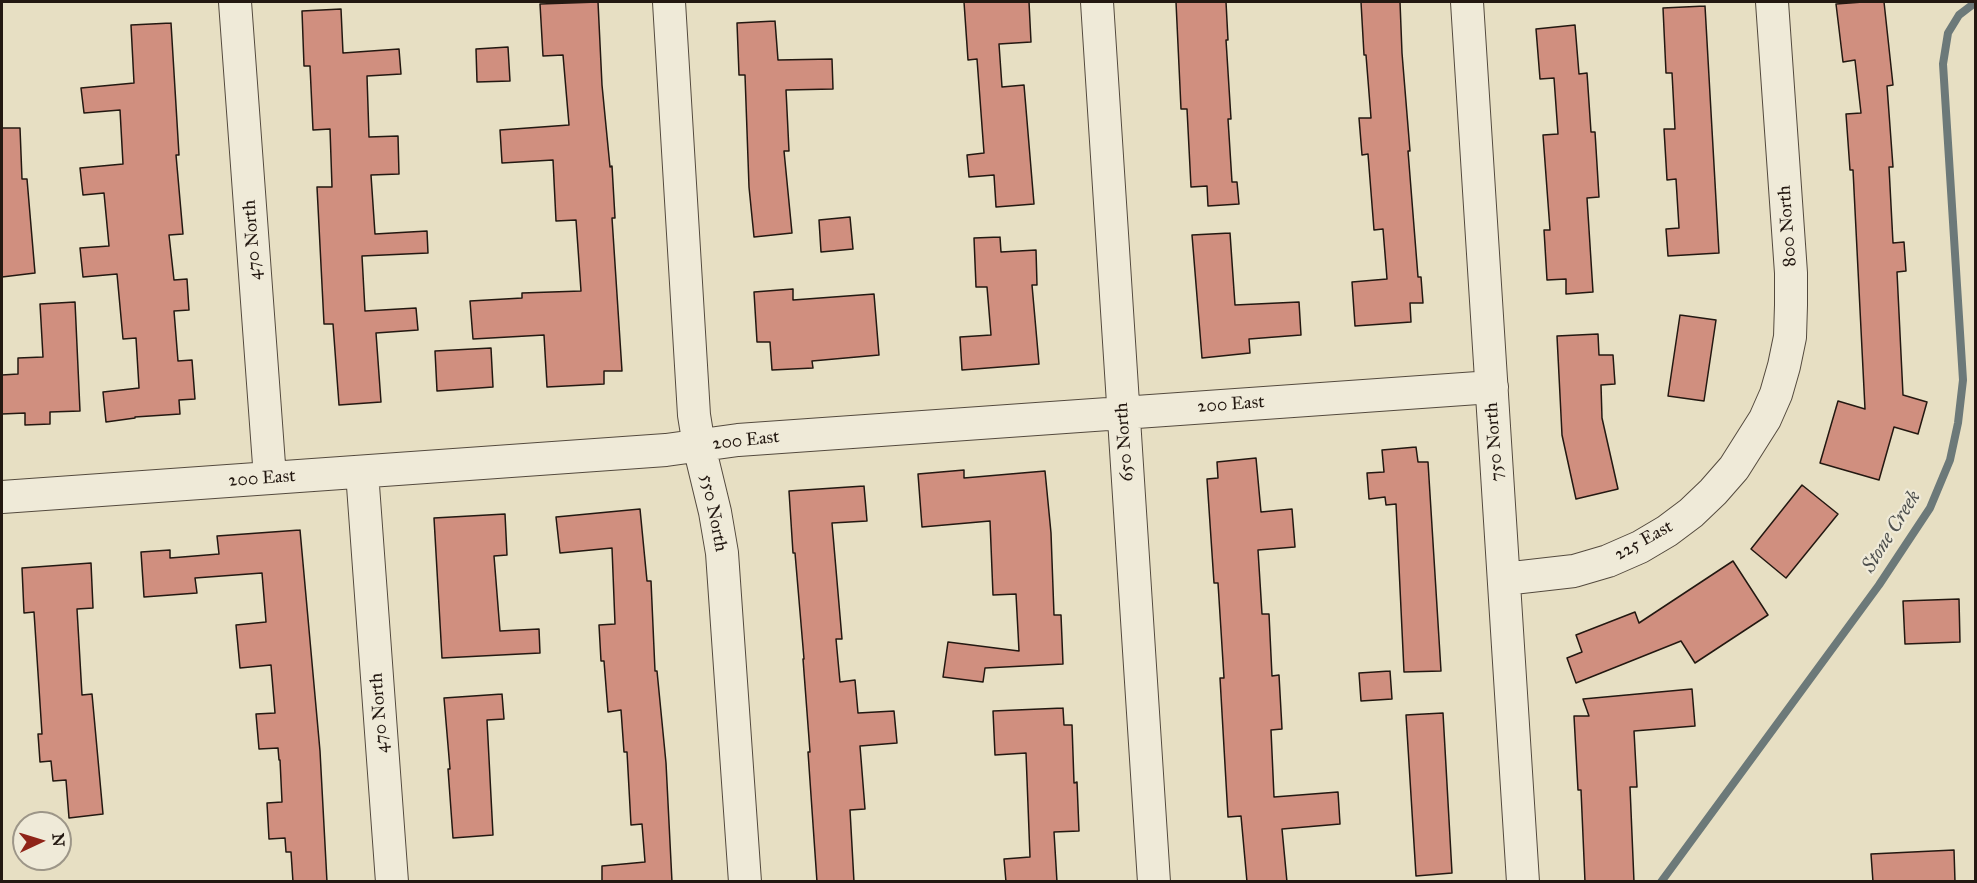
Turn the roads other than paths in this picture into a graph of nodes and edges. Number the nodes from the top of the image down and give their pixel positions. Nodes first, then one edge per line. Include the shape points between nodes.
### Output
1 (235, 2) edge
2 (669, 2) edge
3 (1097, 2) edge
4 (1467, 2) edge
5 (1772, 2) edge
6 (1492, 387) junction
7 (1123, 413) junction
8 (1751, 444) joint
9 (699, 446) junction
10 (362, 472) junction
11 (270, 478) junction
12 (2, 497) edge
13 (1504, 579) junction
14 (392, 882) edge
15 (745, 882) edge
16 (1154, 882) edge
17 (1523, 882) edge

1 - 11 street, 470 North
2 - 9 street, 550 North
3 - 7 street, 650 North
4 - 6 street, 750 North
5 - 8 street, 800 North via 1791,273 1790,337 1776,394
6 - 7 street, 200 East
6 - 13 street, 750 North
7 - 9 street, 200 East
7 - 16 street, 650 North
8 - 13 street, 225 East via 1691,513 1640,547 1574,571
9 - 10 street, 200 East
9 - 15 street, 550 North via 722,553
10 - 11 street, 200 East
10 - 14 street, 470 North
11 - 12 street, 200 East
13 - 17 street, 750 North

